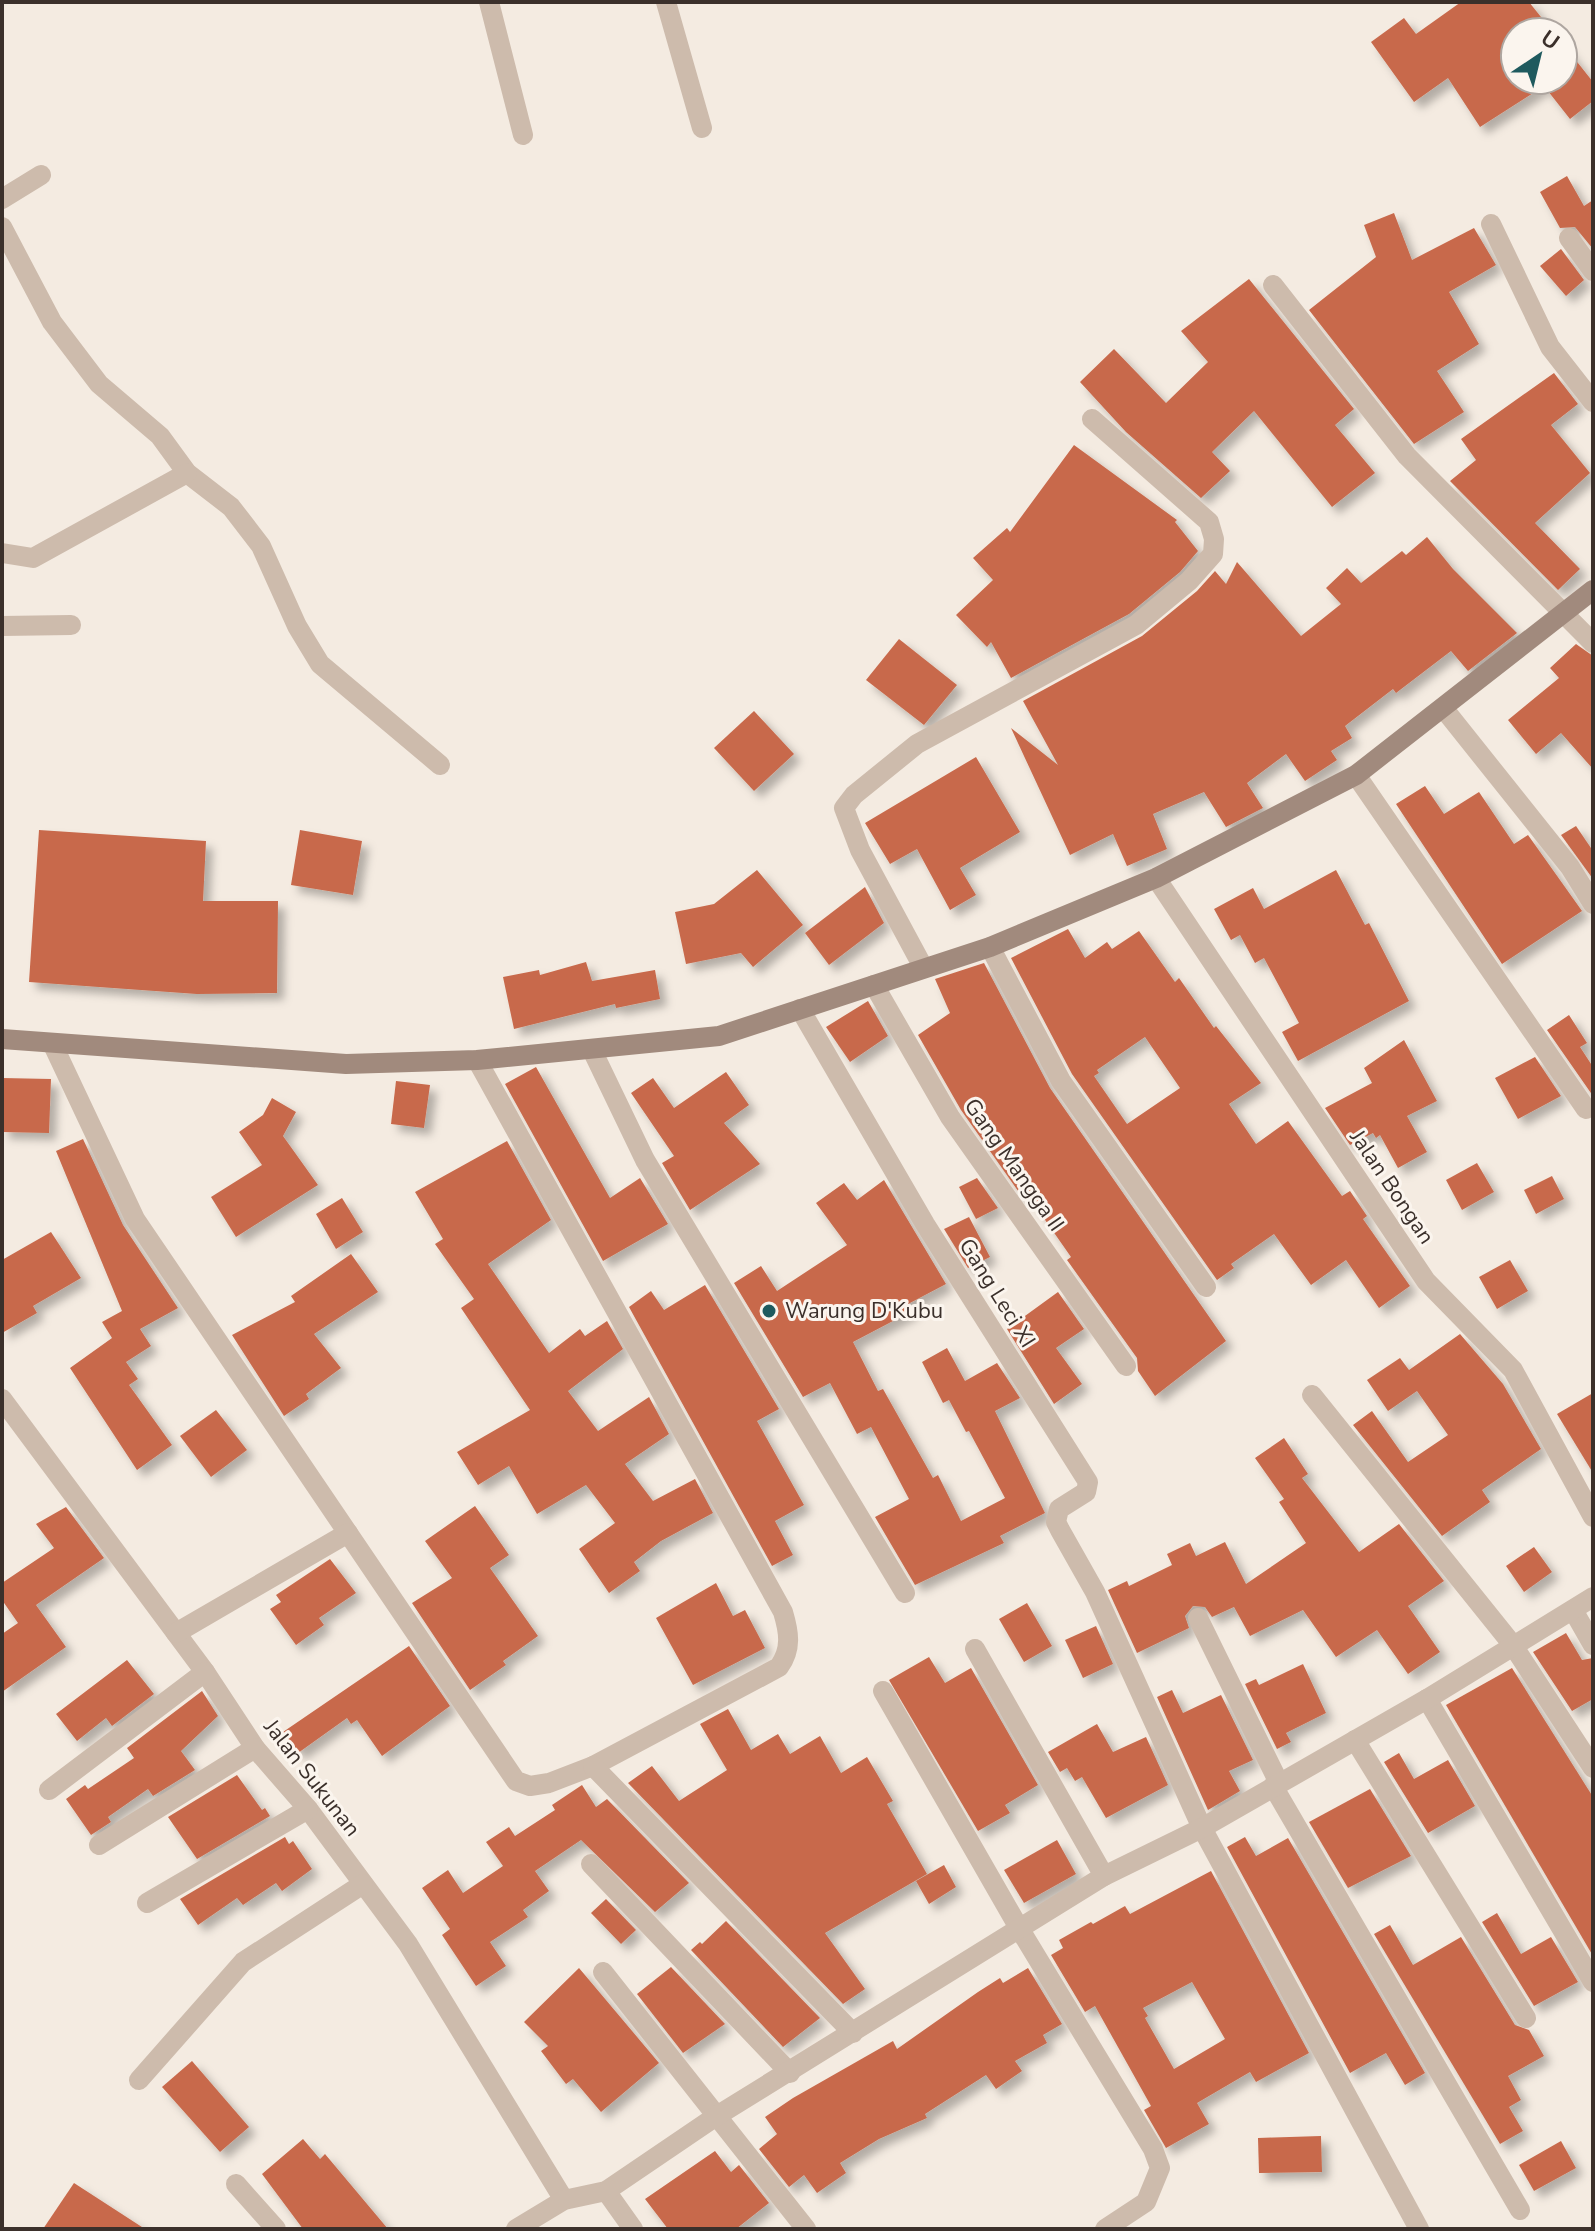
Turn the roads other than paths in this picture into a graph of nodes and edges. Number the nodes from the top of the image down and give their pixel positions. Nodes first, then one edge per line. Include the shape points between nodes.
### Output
1 (489, 2) edge
2 (666, 2) edge
3 (702, 128) dead end
4 (523, 135) dead end
5 (41, 175) dead end
6 (2, 199) edge
7 (1491, 224) dead end
8 (2, 227) edge
9 (1569, 238) dead end
10 (1593, 271) edge
11 (1273, 285) dead end
12 (1593, 402) edge
13 (1092, 419) dead end
14 (187, 473) junction
15 (2, 553) edge
16 (1593, 590) edge
17 (1566, 613) junction
18 (71, 625) dead end
19 (2, 626) edge
20 (1593, 643) edge
21 (1444, 709) junction
22 (440, 765) dead end
23 (1356, 775) junction
24 (1156, 878) junction
25 (1593, 904) edge
26 (990, 947) junction
27 (923, 967) junction
28 (874, 985) junction
29 (800, 1009) junction
30 (2, 1039) edge
31 (53, 1045) junction
32 (592, 1050) junction
33 (477, 1060) junction
34 (1586, 1109) dead end
35 (1206, 1287) dead end
36 (1126, 1366) dead end
37 (1312, 1395) dead end
38 (2, 1399) edge
39 (1593, 1517) edge
40 (348, 1533) junction
41 (905, 1593) dead end
42 (1593, 1597) edge
43 (1573, 1610) junction
44 (1198, 1618) dead end
45 (176, 1633) junction
46 (1512, 1644) junction
47 (1593, 1645) edge
48 (975, 1649) dead end
49 (205, 1672) junction
50 (883, 1691) dead end
51 (1427, 1699) junction
52 (1355, 1740) junction
53 (255, 1748) junction
54 (593, 1766) junction
55 (1593, 1768) edge
56 (1276, 1784) junction
57 (49, 1790) dead end
58 (308, 1809) junction
59 (1202, 1828) junction
60 (99, 1845) dead end
61 (591, 1864) dead end
62 (1104, 1876) junction
63 (363, 1884) junction
64 (147, 1903) dead end
65 (1019, 1928) junction
66 (603, 1972) dead end
67 (1593, 1982) edge
68 (1526, 2018) dead end
69 (853, 2033) junction
70 (790, 2073) junction
71 (139, 2080) dead end
72 (715, 2117) junction
73 (236, 2184) dead end
74 (606, 2191) junction
75 (564, 2200) junction
76 (1520, 2210) dead end
77 (276, 2229) edge
78 (516, 2229) edge
79 (633, 2229) edge
80 (806, 2229) edge
81 (1105, 2229) edge
82 (1419, 2229) edge

1 - 4 street
2 - 3 street
5 - 6 street
7 - 12 street via 1550,347
8 - 14 street via 52,322 99,384 160,436
9 - 10 street
11 - 17 street via 1407,456
13 - 27 street via 1209,522 1213,554 1136,625 917,744 844,808 860,850
14 - 15 street via 33,558
14 - 22 street via 231,507 261,546 320,664
16 - 17 street
17 - 20 street
17 - 21 street
18 - 19 street
21 - 23 street
21 - 25 street via 1570,867
23 - 24 street
23 - 34 street
24 - 26 street
24 - 39 street, Jalan Bongan via 1426,1281 1513,1370
26 - 27 street
26 - 35 street via 1061,1081
27 - 28 street
28 - 29 street
28 - 36 street, Gang Mangga II via 950,1117
29 - 32 street via 719,1036
29 - 59 street, Gang Leci XI via 925,1224 1088,1482 1086,1492 1059,1509 1056,1522 1095,1592
30 - 31 street
31 - 33 street via 291,1062
31 - 40 street via 135,1219
32 - 33 street
32 - 41 street via 645,1160
33 - 54 street via 783,1612 789,1635 779,1667
37 - 46 street
38 - 45 street, Jalan Sukunan
40 - 45 street
40 - 54 street via 516,1781 530,1786 549,1783
42 - 43 street
43 - 46 street
43 - 47 street
44 - 56 street
45 - 49 street, Jalan Sukunan
46 - 51 street
46 - 55 street
48 - 62 street
49 - 53 street, Jalan Sukunan
49 - 57 street
50 - 65 street
51 - 52 street
51 - 67 street
52 - 56 street
52 - 68 street
53 - 58 street, Jalan Sukunan
53 - 60 street
54 - 69 street
56 - 59 street
56 - 76 street
58 - 63 street, Jalan Sukunan
58 - 64 street
59 - 62 street
59 - 82 street
61 - 70 street
62 - 65 street
63 - 71 street via 243,1962
63 - 75 street, Jalan Sukunan via 408,1944
65 - 69 street
65 - 81 street via 1160,2168 1146,2202
66 - 72 street
69 - 70 street
70 - 72 street
72 - 74 street
72 - 80 street
73 - 77 street
74 - 75 street
74 - 79 street
75 - 78 street

